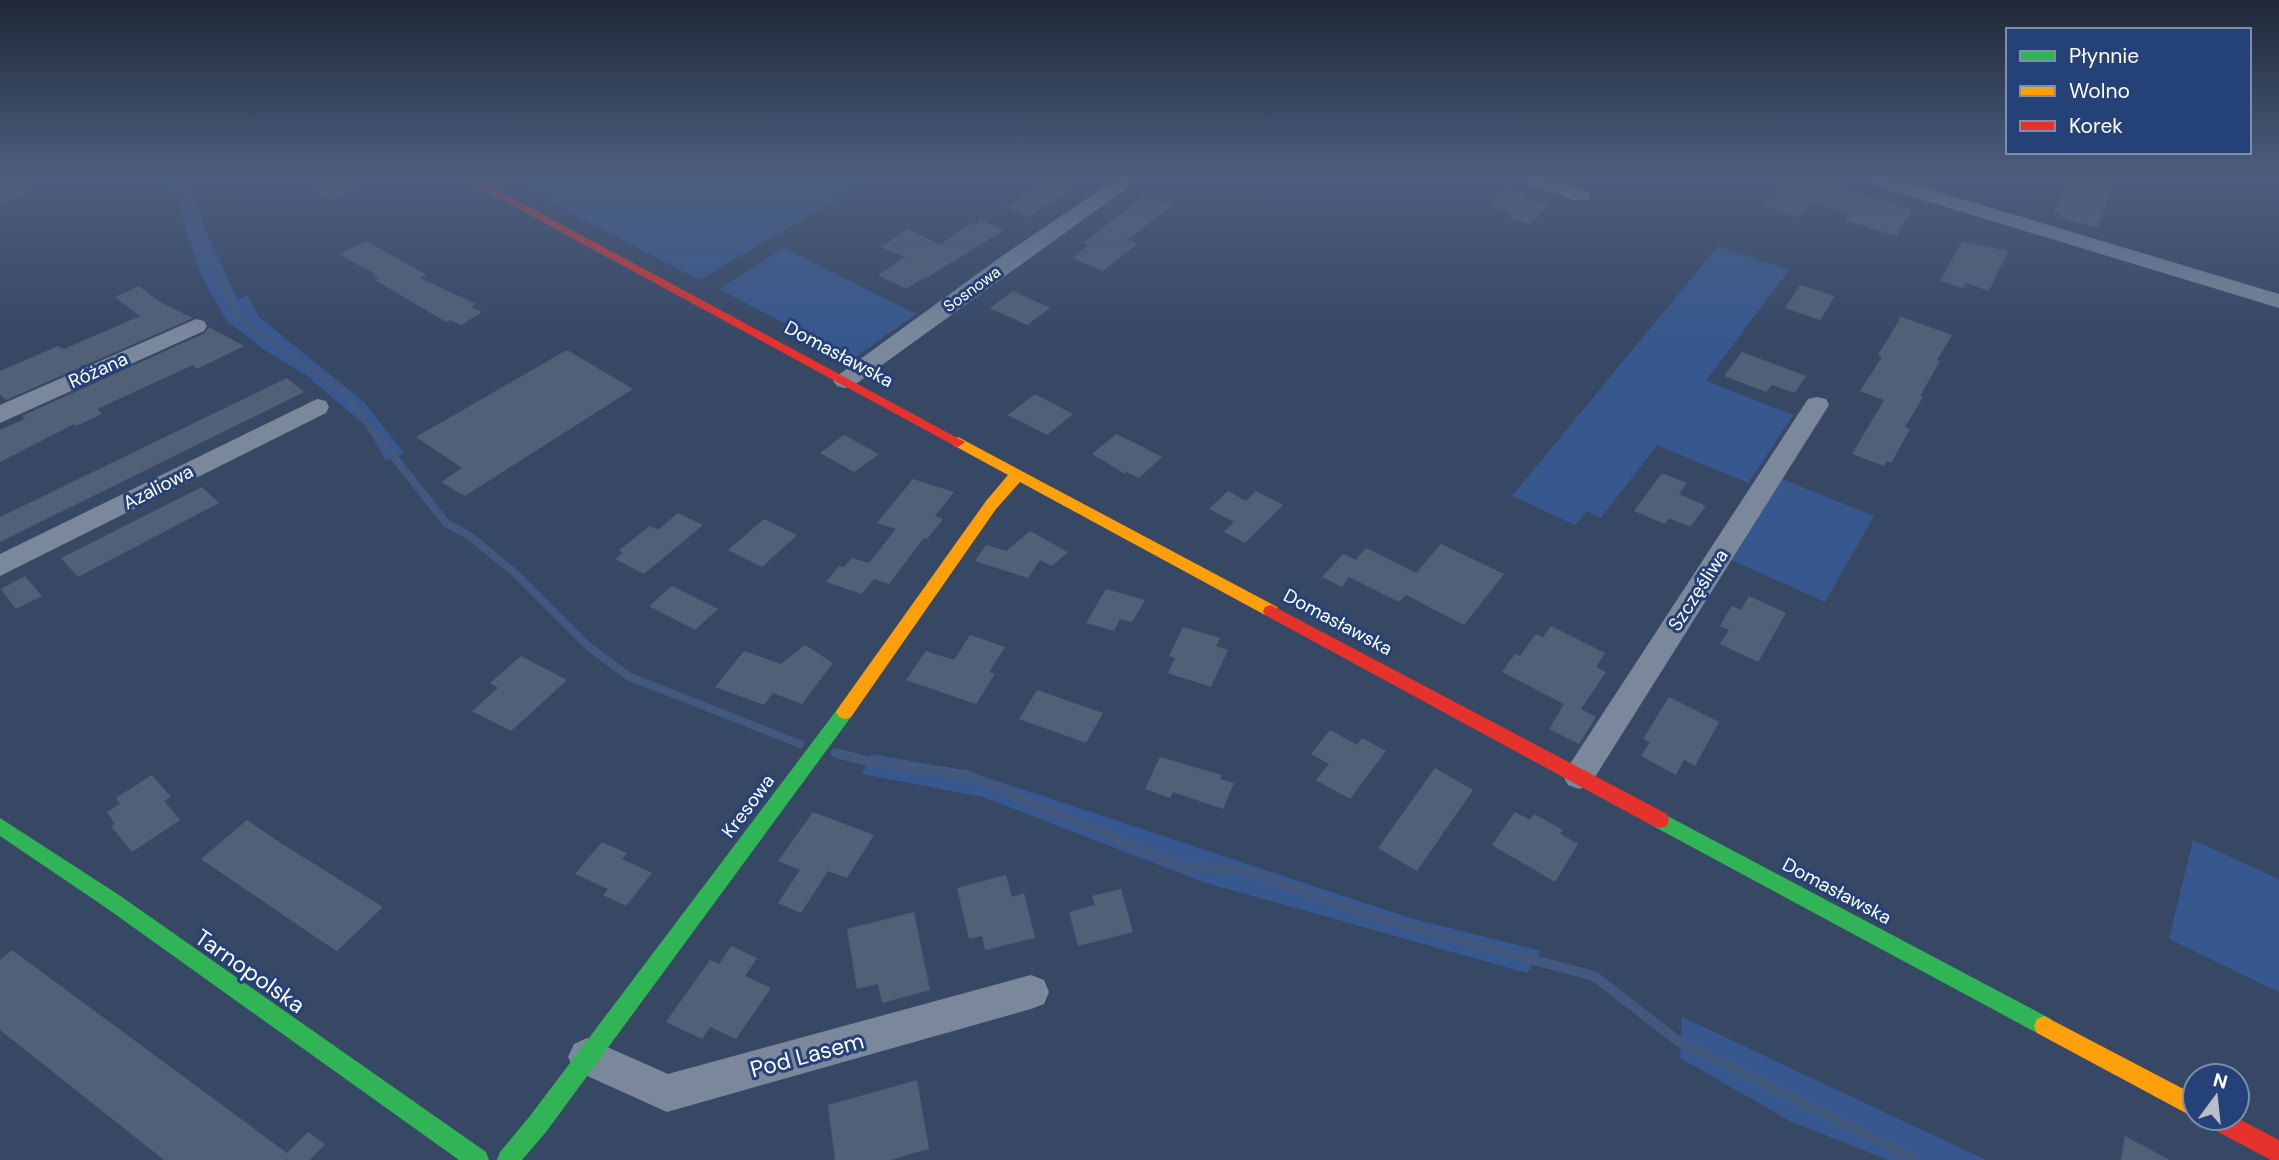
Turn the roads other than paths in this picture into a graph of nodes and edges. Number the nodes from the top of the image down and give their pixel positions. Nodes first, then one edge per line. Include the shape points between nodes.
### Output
1 (562, 229) edge
2 (1056, 229) edge
3 (2041, 229) edge
4 (2279, 301) edge
5 (196, 326) dead end
6 (845, 381) junction
7 (1817, 405) dead end
8 (317, 407) dead end
9 (0, 415) edge
10 (1018, 474) junction
11 (0, 566) edge
12 (1579, 776) junction
13 (0, 826) edge
14 (1031, 992) dead end
15 (587, 1057) junction
16 (2181, 1099) edge
17 (2241, 1132) edge
18 (2279, 1152) edge
19 (475, 1158) edge
20 (508, 1160) edge

1 - 6 street, Domasławska
2 - 6 street, Sosnowa
3 - 4 street
5 - 9 street, Różana
6 - 10 street, Domasławska
7 - 12 street, Szczęśliwa
8 - 11 street, Azaliowa
10 - 12 street, Domasławska
10 - 15 street, Kresowa
12 - 16 street, Domasławska
13 - 19 street, Tarnopolska
14 - 15 street, Pod Lasem via 667,1093
15 - 20 street, Kresowa
17 - 18 street

